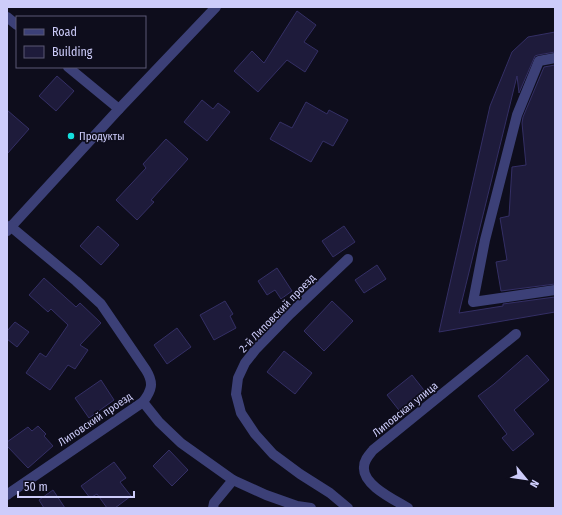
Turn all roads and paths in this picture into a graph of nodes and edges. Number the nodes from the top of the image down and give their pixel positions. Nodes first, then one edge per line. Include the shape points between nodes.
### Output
1 (216, 7) edge
2 (7, 16) edge
3 (16, 24) edge
4 (555, 58) edge
5 (69, 68) edge
6 (119, 109) junction
7 (9, 228) edge
8 (348, 259) dead end
9 (555, 290) edge
10 (516, 334) dead end
11 (143, 402) junction
12 (233, 480) junction
13 (7, 495) edge
14 (295, 507) edge
15 (213, 508) edge
16 (311, 508) edge
17 (348, 508) edge
18 (408, 508) edge

1 - 6 street
2 - 3 street
4 - 9 street via 539,61 517,115 485,240 473,302
5 - 6 street
6 - 7 street
7 - 11 street, Липовский проезд via 101,304 150,377 152,384
8 - 17 street, 2-й Липовский проезд via 256,349 238,378 236,394 241,413 273,454
10 - 18 street, Липовская улица via 373,450 367,458 364,473 371,483 383,494
11 - 12 street via 159,422 182,443
11 - 13 street, Липовский проезд
12 - 14 street
12 - 15 street via 214,503
14 - 16 street

